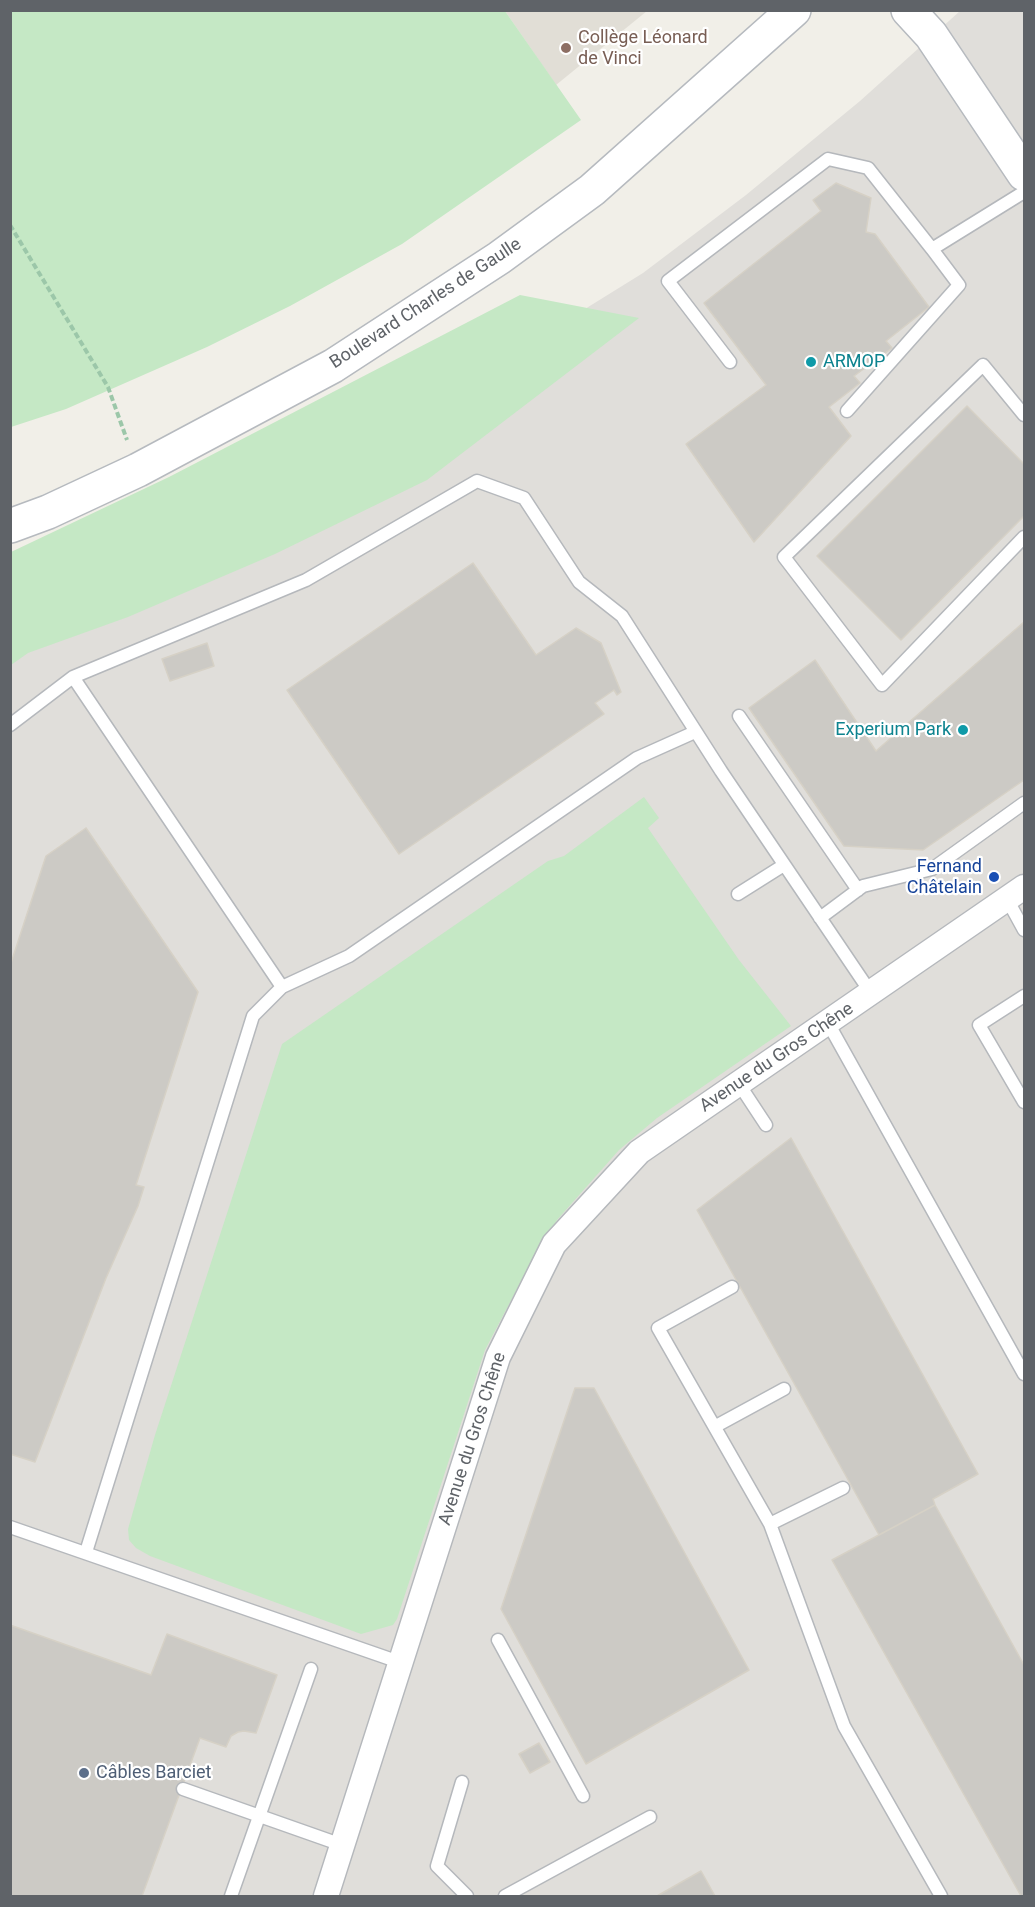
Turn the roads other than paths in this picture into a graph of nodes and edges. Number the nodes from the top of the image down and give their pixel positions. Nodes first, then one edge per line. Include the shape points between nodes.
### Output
1 (794, 10) edge
2 (908, 10) edge
3 (1024, 174) edge
4 (1024, 192) edge
5 (932, 249) junction
6 (730, 362) dead end
7 (847, 411) dead end
8 (1024, 415) edge
9 (10, 526) edge
10 (1024, 537) edge
11 (73, 677) junction
12 (739, 716) dead end
13 (10, 725) edge
14 (696, 732) junction
15 (1024, 803) edge
16 (784, 865) junction
17 (858, 890) junction
18 (1016, 893) edge
19 (738, 894) dead end
20 (820, 918) junction
21 (1024, 930) edge
22 (282, 987) junction
23 (871, 993) junction
24 (1024, 996) edge
25 (828, 1023) junction
26 (739, 1084) junction
27 (1024, 1102) edge
28 (766, 1125) dead end
29 (732, 1287) dead end
30 (1024, 1374) edge
31 (784, 1389) dead end
32 (716, 1426) junction
33 (843, 1488) dead end
34 (770, 1524) junction
35 (10, 1527) edge
36 (86, 1552) junction
37 (498, 1640) dead end
38 (402, 1663) junction
39 (311, 1669) dead end
40 (462, 1782) dead end
41 (183, 1789) dead end
42 (584, 1796) dead end
43 (259, 1816) junction
44 (650, 1817) dead end
45 (342, 1845) junction
46 (231, 1896) edge
47 (326, 1896) edge
48 (466, 1896) edge
49 (506, 1896) edge
50 (940, 1896) edge

1 - 9 street, Boulevard Charles de Gaulle via 592,190 499,258 333,366 138,470
2 - 3 street via 931,36
4 - 5 lane
5 - 6 lane via 868,168 828,159 668,281
5 - 7 lane via 959,285
8 - 10 lane via 983,365 784,557 882,685
11 - 13 lane
11 - 14 lane via 306,580 477,482 524,498 579,582 622,615
11 - 22 lane
12 - 17 lane
14 - 16 lane
14 - 22 lane via 637,758 349,956
15 - 17 lane via 933,868
16 - 19 lane
16 - 20 lane
17 - 20 lane
18 - 21 lane
18 - 23 street, Avenue du Gros Chêne
20 - 23 lane
22 - 36 lane via 253,1016
23 - 25 street, Avenue du Gros Chêne
24 - 27 lane via 979,1025
25 - 26 street, Avenue du Gros Chêne
25 - 30 lane
26 - 28 lane
26 - 38 street, Avenue du Gros Chêne via 639,1152 554,1244 498,1357
29 - 32 lane via 658,1328
31 - 32 lane
32 - 34 lane
33 - 34 lane
34 - 50 lane via 844,1726
35 - 36 lane
36 - 38 lane
37 - 42 lane
38 - 45 street, Avenue du Gros Chêne
39 - 43 lane
40 - 48 lane via 438,1866
41 - 43 lane
43 - 45 lane
43 - 46 lane
44 - 49 lane
45 - 47 street, Avenue du Gros Chêne

